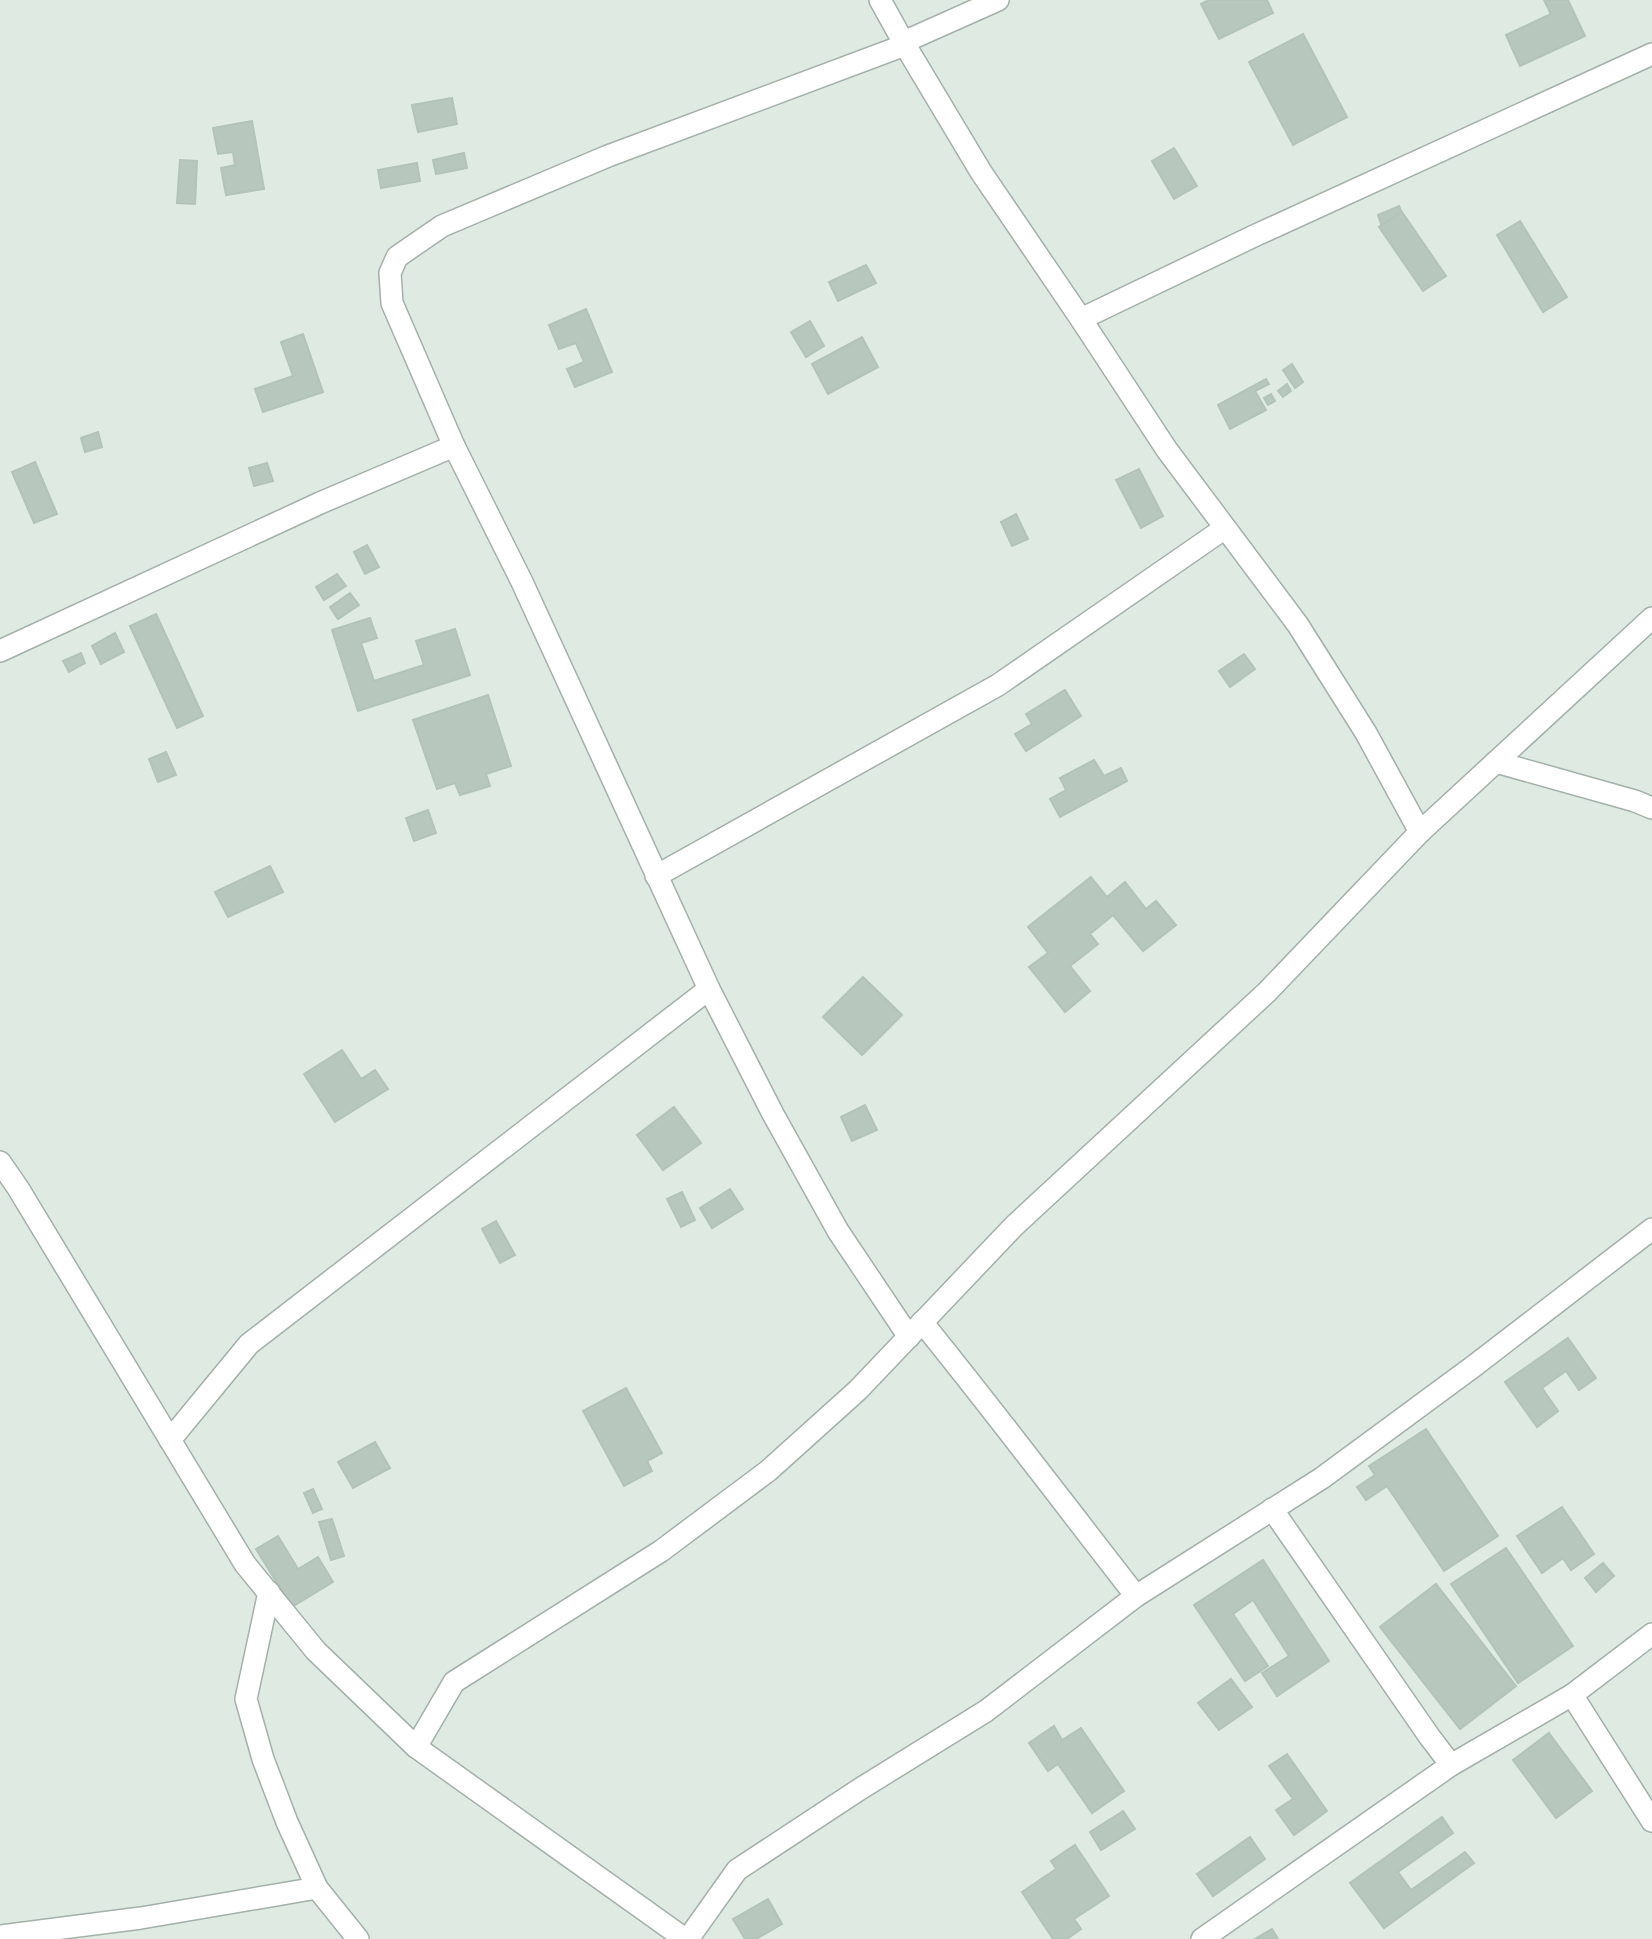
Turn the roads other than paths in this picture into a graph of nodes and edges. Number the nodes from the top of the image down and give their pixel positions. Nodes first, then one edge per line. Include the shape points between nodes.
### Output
1 (880, 0) edge
2 (998, 0) edge
3 (905, 46) junction
4 (1652, 54) edge
5 (1081, 319) junction
6 (454, 446) junction
7 (1225, 528) junction
8 (1652, 618) edge
9 (0, 651) edge
10 (1496, 762) junction
11 (1652, 808) edge
12 (1420, 832) junction
13 (656, 876) junction
14 (709, 989) junction
15 (0, 1162) edge
16 (9, 1190) edge
17 (1652, 1229) edge
18 (916, 1329) junction
19 (170, 1440) junction
20 (1272, 1509) junction
21 (269, 1592) junction
22 (1136, 1596) junction
23 (1652, 1634) edge
24 (1572, 1695) junction
25 (416, 1747) junction
26 (1451, 1765) junction
27 (1652, 1821) edge
28 (317, 1888) junction
29 (0, 1936) edge
30 (358, 1939) edge
31 (687, 1939) edge
32 (1202, 1939) edge

1 - 3 street
2 - 3 street via 906,41
3 - 5 street via 981,172
3 - 6 street via 608,156 442,226 397,257 390,273 392,303
4 - 5 street
5 - 7 street via 1167,450
6 - 9 street
6 - 13 street
7 - 12 street via 1304,636 1366,733
7 - 13 street via 999,685
8 - 10 street
10 - 11 street
10 - 12 street
12 - 18 street via 1268,992 1014,1226
13 - 14 street
14 - 18 street via 838,1231
14 - 19 street via 249,1344
15 - 16 street
16 - 19 street
17 - 20 street via 1322,1478
18 - 22 street via 982,1396
18 - 25 street via 858,1390 768,1471 661,1551 454,1682
19 - 21 street via 245,1564
20 - 22 street
20 - 26 street
21 - 25 street via 316,1651
21 - 28 street via 246,1699 263,1759
22 - 31 street via 986,1711 737,1870
23 - 24 street
24 - 26 street
24 - 27 street
25 - 31 street
26 - 32 street
28 - 29 street
28 - 30 street

